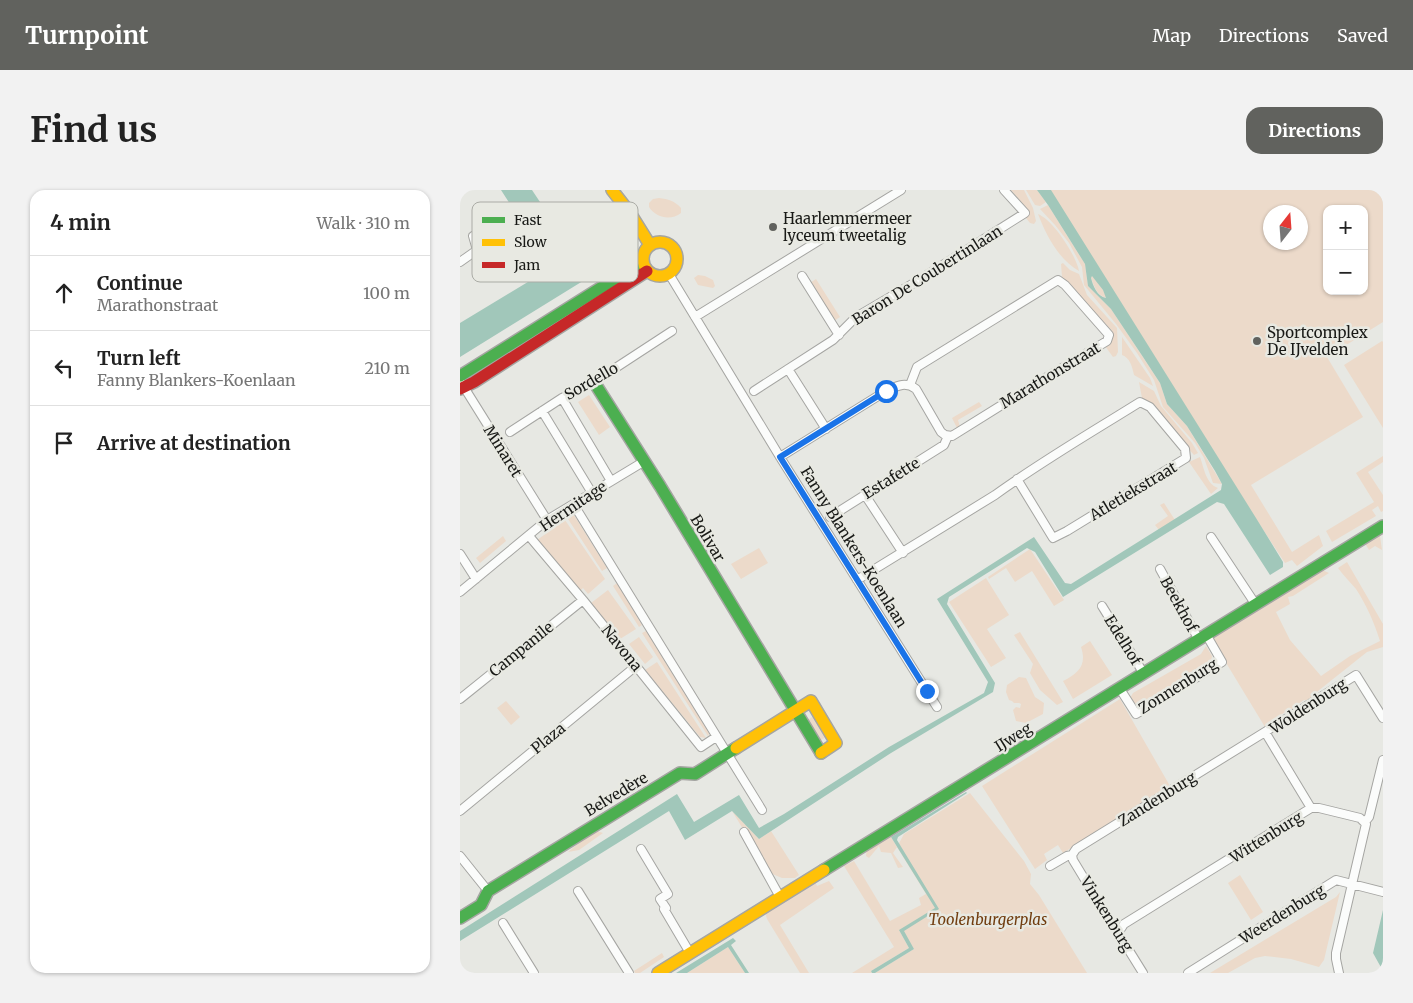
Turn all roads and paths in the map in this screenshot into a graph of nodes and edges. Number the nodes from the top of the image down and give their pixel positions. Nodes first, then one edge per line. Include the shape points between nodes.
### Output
1 (612, 190) edge
2 (621, 190) edge
3 (901, 190) edge
4 (1004, 190) edge
5 (621, 202) edge
6 (626, 202) edge
7 (638, 226) edge
8 (650, 245) junction
9 (472, 254) edge
10 (460, 262) edge
11 (645, 267) junction
12 (638, 271) edge
13 (638, 272) edge
14 (669, 274) junction
15 (802, 276) dead end
16 (620, 282) edge
17 (623, 282) edge
18 (695, 317) junction
19 (672, 331) dead end
20 (840, 335) junction
21 (788, 369) junction
22 (460, 376) edge
23 (594, 382) junction
24 (910, 385) junction
25 (461, 386) edge
26 (754, 391) dead end
27 (562, 398) junction
28 (542, 411) junction
29 (826, 429) junction
30 (510, 432) dead end
31 (948, 436) junction
32 (780, 457) junction
33 (643, 462) junction
34 (1017, 479) junction
35 (611, 481) junction
36 (592, 493) junction
37 (865, 495) junction
38 (574, 505) junction
39 (830, 517) dead end
40 (547, 520) junction
41 (1383, 526) edge
42 (529, 536) junction
43 (1211, 537) dead end
44 (903, 552) junction
45 (460, 554) edge
46 (1160, 569) dead end
47 (476, 579) junction
48 (857, 580) junction
49 (460, 592) edge
50 (583, 600) junction
51 (1256, 604) junction
52 (1102, 606) dead end
53 (1203, 638) junction
54 (636, 666) junction
55 (1144, 674) junction
56 (1120, 689) junction
57 (460, 700) edge
58 (937, 707) dead end
59 (796, 710) joint
60 (1383, 718) edge
61 (1265, 732) junction
62 (716, 737) junction
63 (728, 753) junction
64 (1383, 760) edge
65 (1311, 808) junction
66 (762, 810) dead end
67 (460, 811) edge
68 (1365, 822) junction
69 (744, 832) dead end
70 (641, 849) dead end
71 (1072, 855) junction
72 (460, 856) edge
73 (1050, 866) dead end
74 (1352, 884) junction
75 (488, 891) junction
76 (578, 891) dead end
77 (1383, 892) edge
78 (780, 897) junction
79 (460, 918) edge
80 (503, 923) dead end
81 (1120, 930) junction
82 (690, 953) junction
83 (534, 973) edge
84 (629, 973) edge
85 (658, 973) edge
86 (1143, 973) edge
87 (1188, 973) edge
88 (1339, 973) edge

1 - 5 street
2 - 6 street
3 - 18 street
4 - 20 street, Baron De Coubertinlaan via 1024,213 856,317
7 - 8 street
8 - 11 street via 644,252
8 - 14 street via 661,242 672,247 677,258
9 - 10 street
11 - 12 street
11 - 13 street
11 - 14 street via 658,276
14 - 18 street, Fanny Blankers-Koenlaan
15 - 20 street, Baron De Coubertinlaan
16 - 22 street
17 - 25 street via 474,382
18 - 32 street, Fanny Blankers-Koenlaan
19 - 23 street, Sordello
20 - 21 street
21 - 26 street
21 - 29 street
23 - 27 street, Sordello
23 - 33 street, Bolivar
24 - 29 street via 900,384 886,391
24 - 31 street via 916,389 941,432
24 - 31 street, Marathonstraat via 914,371 921,364 1058,280 1109,335 1107,341 958,433
25 - 40 street, Minaret
27 - 28 street, Sordello
27 - 35 street
28 - 30 street, Sordello
28 - 36 street
29 - 32 street
31 - 37 street, Estafette via 944,445
32 - 48 street, Fanny Blankers-Koenlaan
33 - 35 street, Hermitage
33 - 59 street, Bolivar
34 - 34 street, Atletiekstraat via 1140,402 1150,407 1185,449 1186,458 1053,538
34 - 44 street, Atletiekstraat
35 - 36 street, Hermitage
36 - 38 street, Hermitage
37 - 39 street, Estafette
37 - 44 street
38 - 40 street, Hermitage
38 - 62 street, Navona
40 - 42 street, Hermitage
41 - 51 street, IJweg
42 - 47 street, Hermitage
42 - 50 street, Navona
43 - 51 street
44 - 48 street, Atletiekstraat
45 - 47 street
46 - 53 street, Beekhof
47 - 49 street, Hermitage
48 - 58 street, Fanny Blankers-Koenlaan
50 - 54 street, Navona
50 - 57 street, Campanile
51 - 53 street, IJweg
52 - 55 street, Edelhof
53 - 55 street, IJweg
53 - 56 street, Zonnenburg via 1222,662 1136,714
54 - 62 street, Navona via 701,746
54 - 67 street, Plaza
55 - 56 street, IJweg
56 - 78 street, IJweg
59 - 63 street, Belvedère
60 - 61 street, Woldenburg via 1356,675
61 - 65 street, Woldenburg
61 - 71 street, Zandenburg via 1076,849
62 - 63 street, Navona
63 - 66 street, Navona
63 - 75 street, Belvedère via 695,774 680,773
64 - 68 street via 1369,818
65 - 68 street, Wittenburg via 1360,818
65 - 81 street, Wittenburg via 1124,924
68 - 74 street
69 - 78 street
70 - 82 street via 668,894 660,898 664,909
71 - 73 street, Zandenburg
71 - 81 street, Vinkenburg via 1113,926
72 - 75 street
74 - 77 street, Weerdenburg
74 - 87 street, Weerdenburg via 1336,880
74 - 88 street via 1336,953
75 - 79 street, Belvedère via 481,905
76 - 84 street
78 - 82 street, IJweg
80 - 83 street
81 - 86 street, Vinkenburg via 1120,936
82 - 85 street, IJweg

